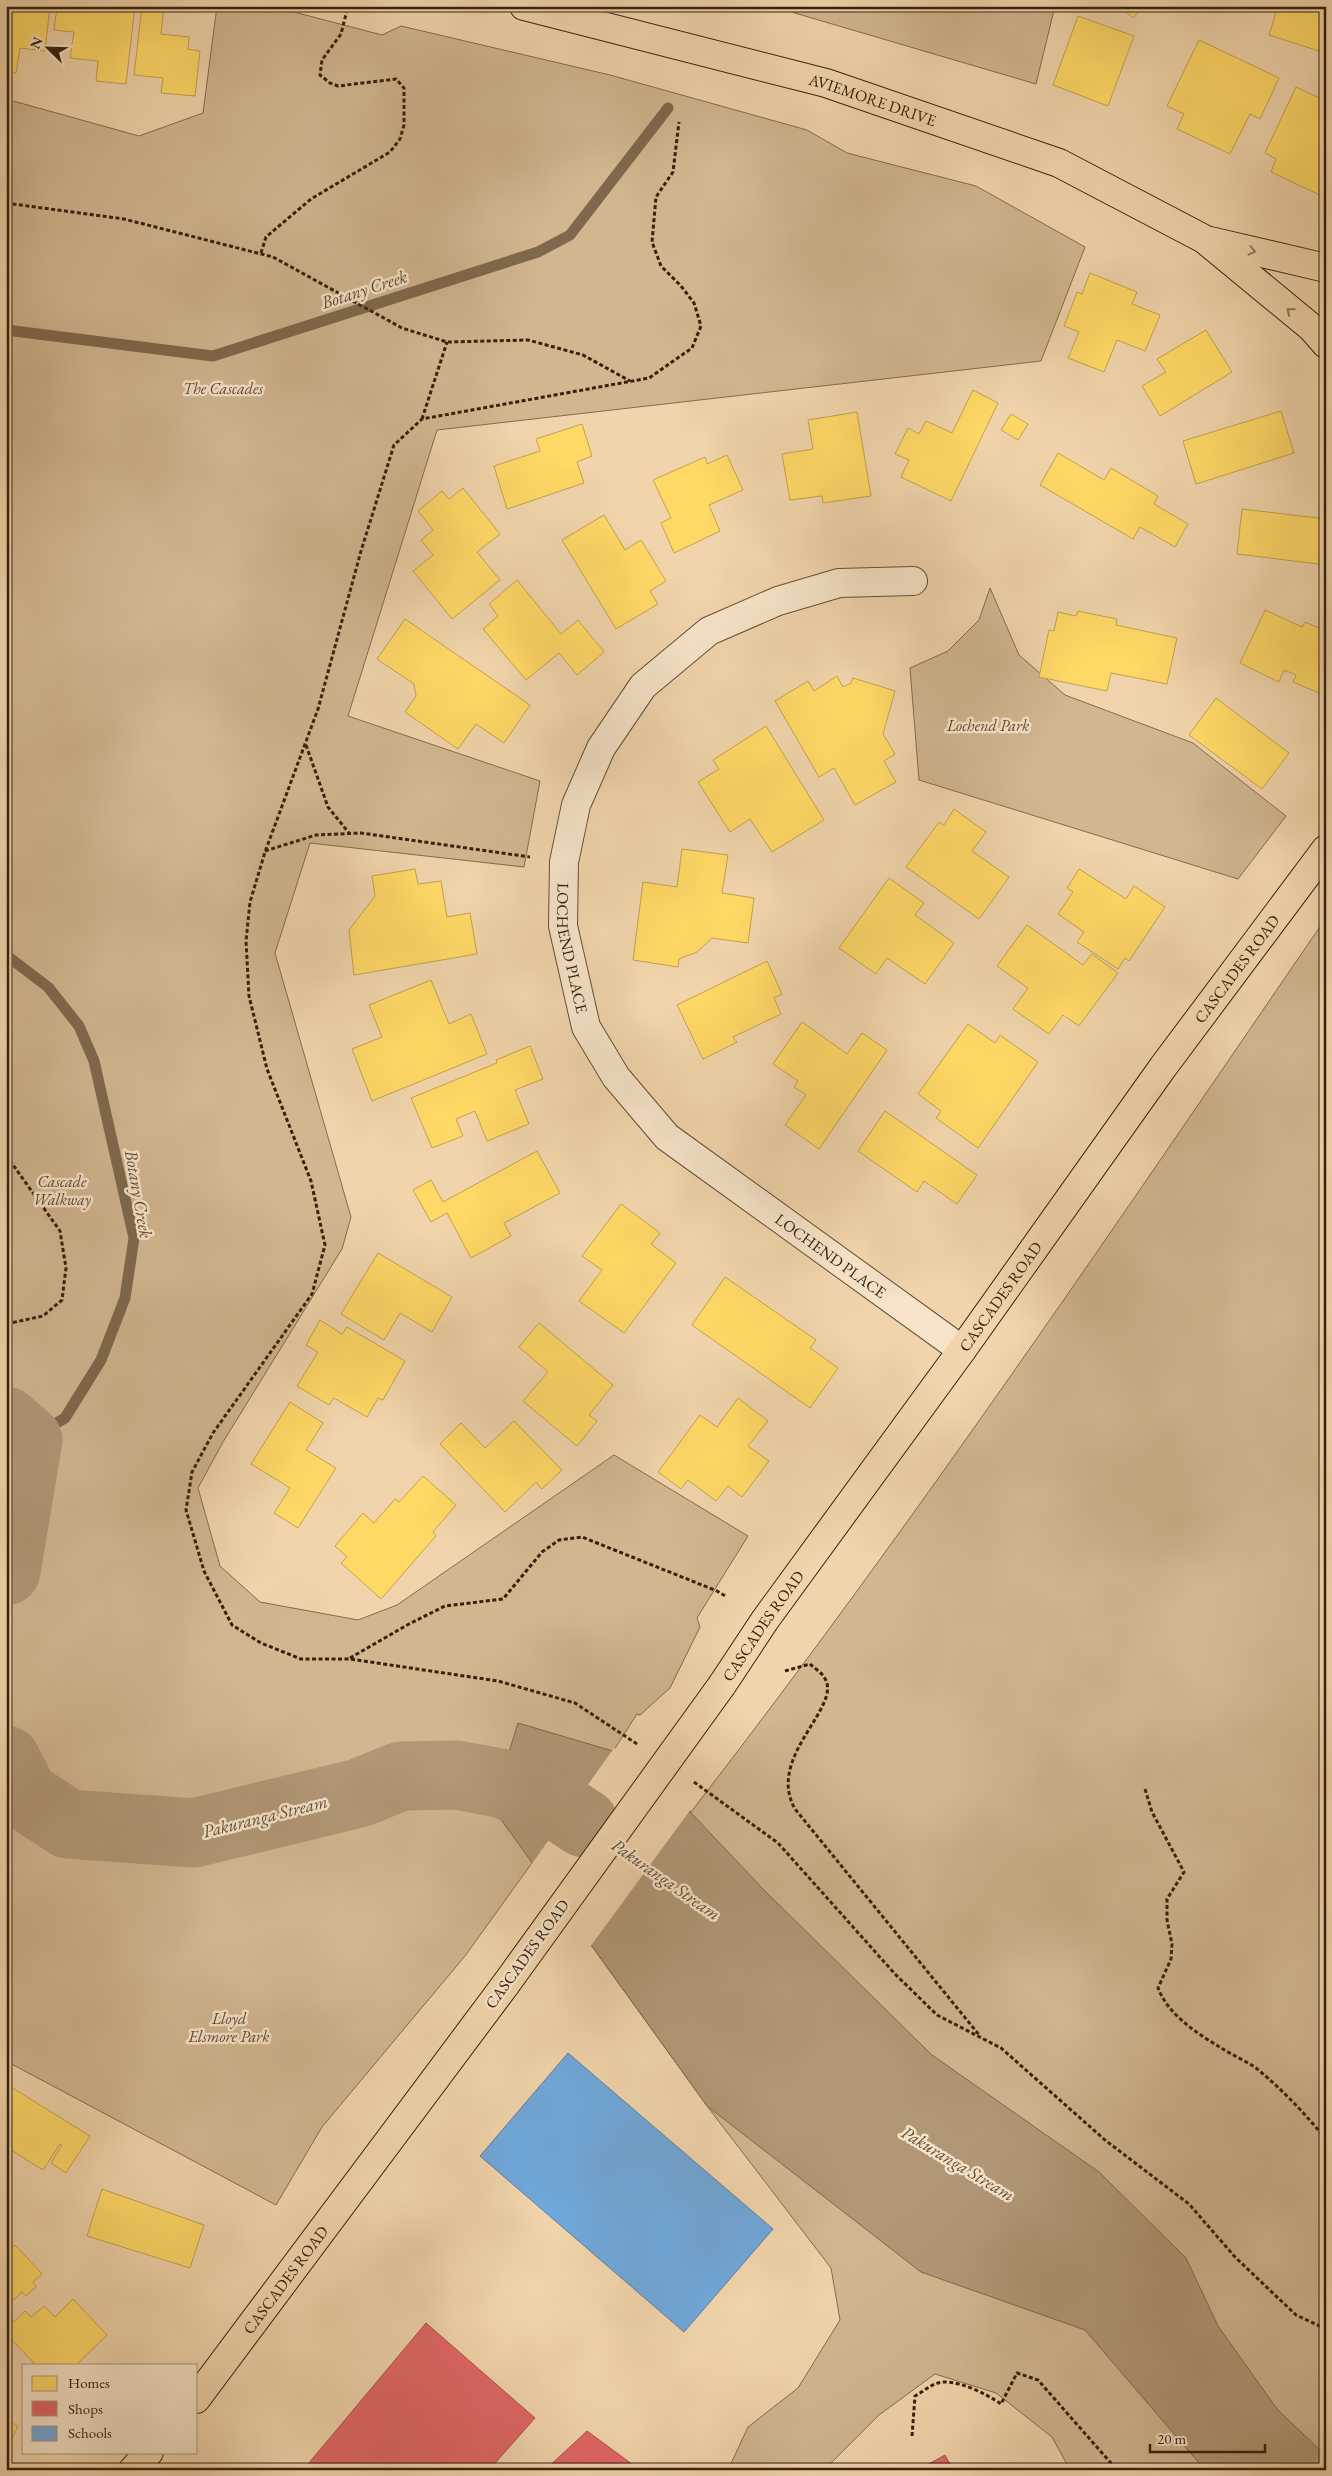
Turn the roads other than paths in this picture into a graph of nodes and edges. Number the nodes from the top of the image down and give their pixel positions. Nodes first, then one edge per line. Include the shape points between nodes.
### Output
1 (524, 6) edge
2 (1204, 239) junction
3 (1326, 268) edge
4 (1326, 344) edge
5 (913, 581) dead end
6 (1326, 848) edge
7 (962, 1350) junction
8 (198, 2396) edge
9 (147, 2454) edge
10 (133, 2470) edge

1 - 2 main road, AVIEMORE DRIVE via 826,83 1050,160
2 -> 3 main road, AVIEMORE DRIVE
4 -> 2 main road, AVIEMORE DRIVE via 1312,328
5 - 7 street, LOCHEND PLACE via 839,583 778,601 709,631 643,686 601,748 576,805 564,862 563,926 586,1027 616,1077 667,1137
6 - 7 main road, CASCADES ROAD via 1163,1067
7 - 8 main road, CASCADES ROAD, bridge via 764,1620 722,1686 506,1984
9 - 10 main road

